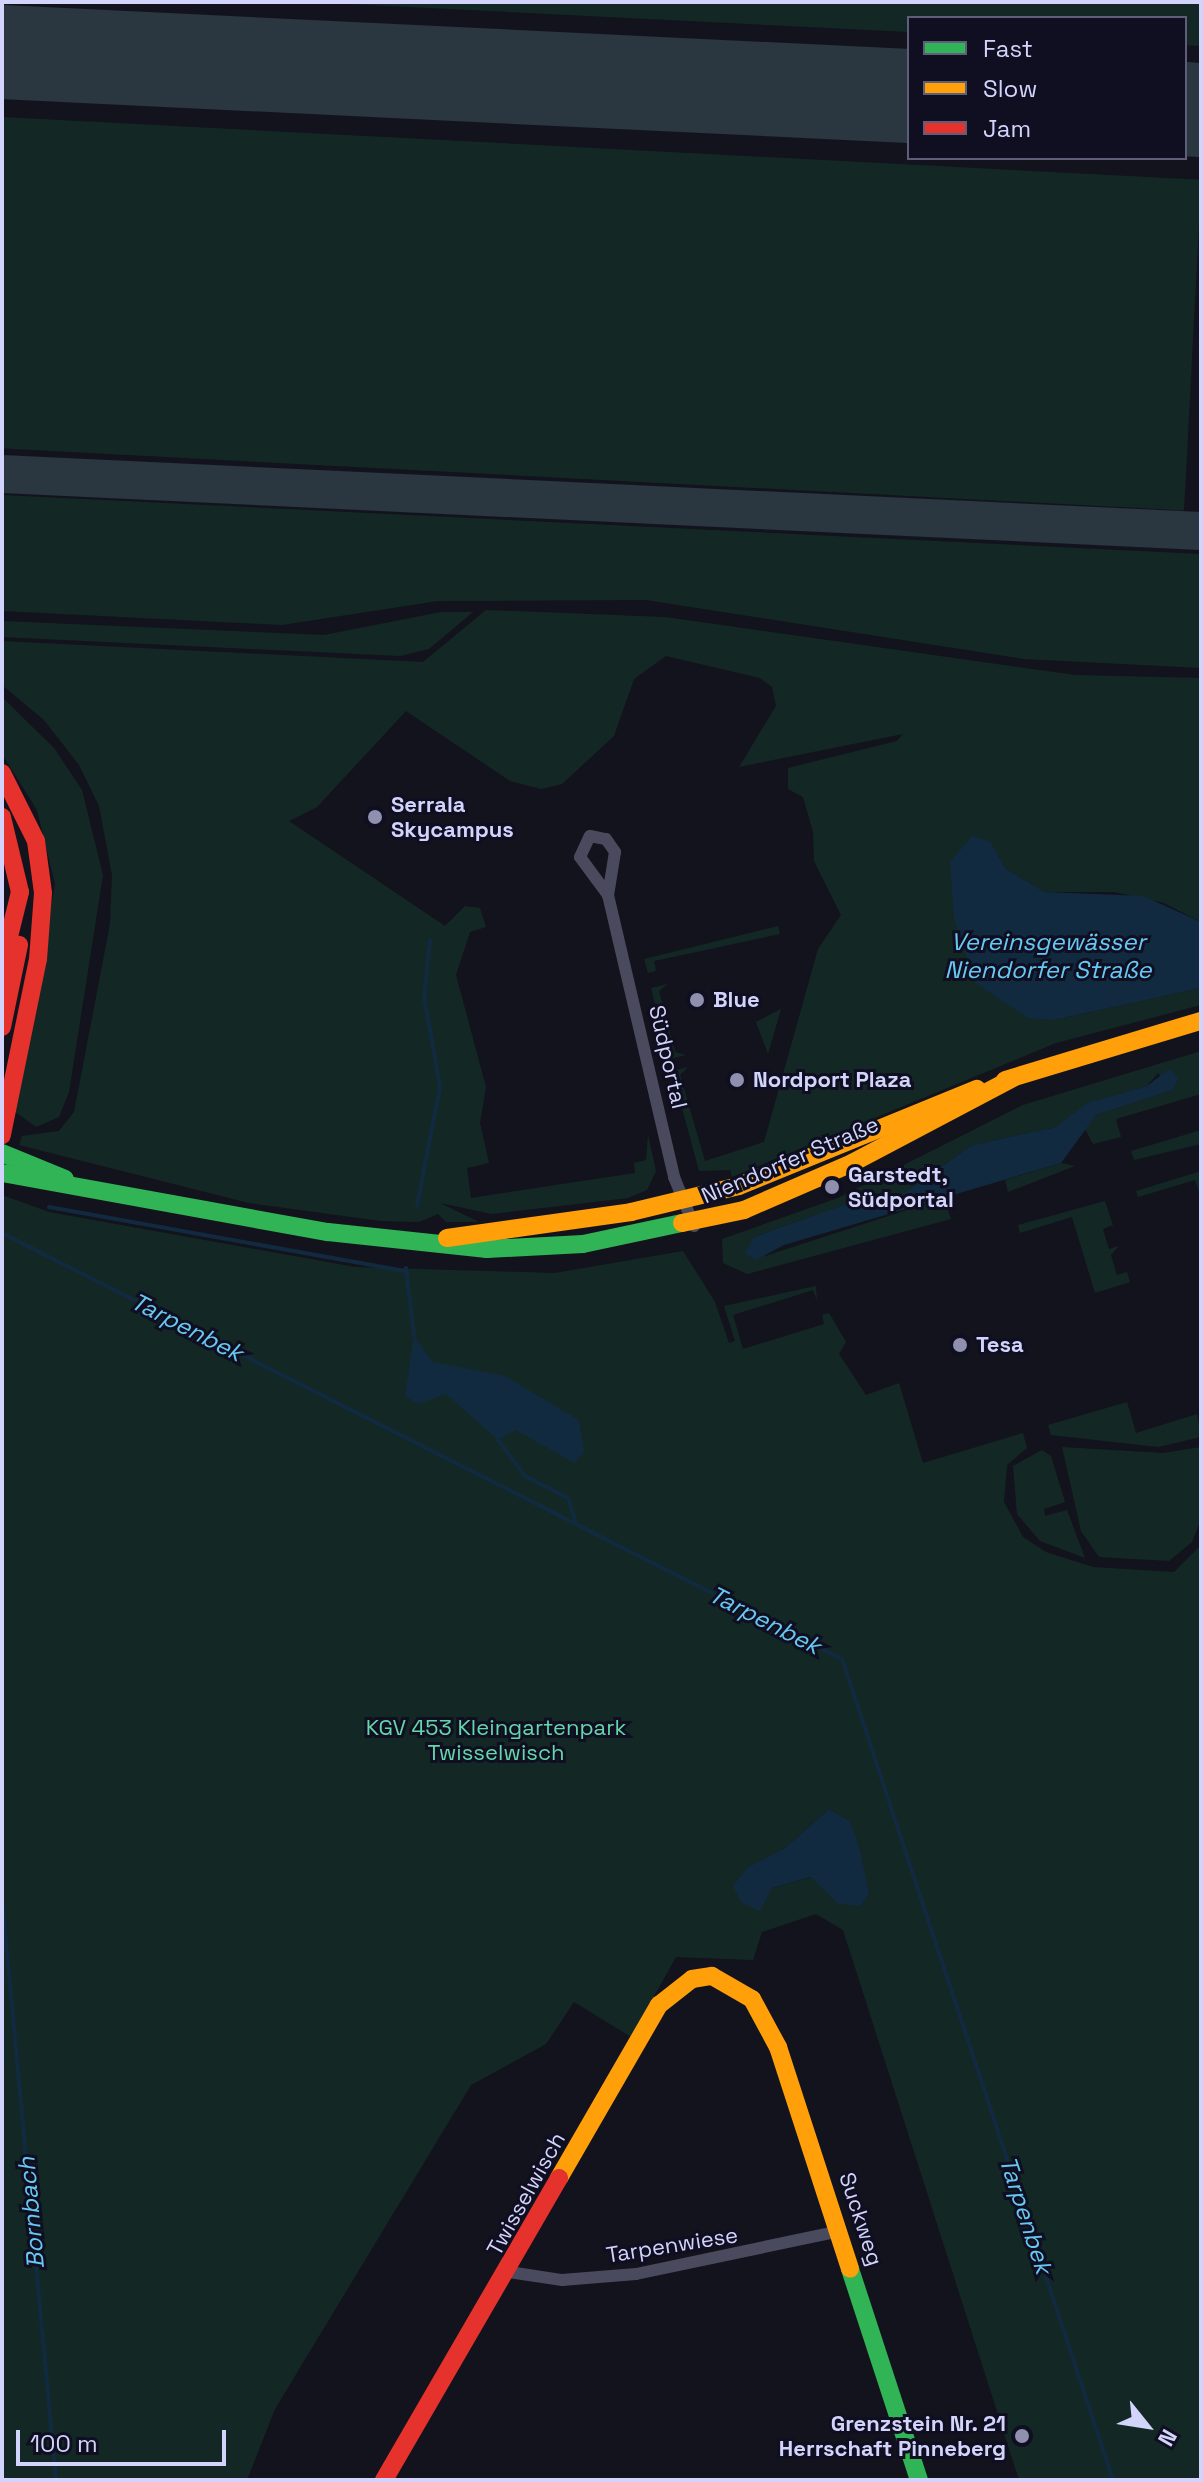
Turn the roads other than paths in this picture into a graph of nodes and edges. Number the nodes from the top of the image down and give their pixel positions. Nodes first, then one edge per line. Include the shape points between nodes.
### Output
1 (2, 773) edge
2 (2, 817) edge
3 (608, 895) dead end
4 (20, 904) junction
5 (2, 965) edge
6 (1201, 1021) edge
7 (2, 1027) edge
8 (1013, 1078) junction
9 (2, 1135) edge
10 (2, 1153) edge
11 (2, 1173) edge
12 (65, 1179) junction
13 (683, 1200) junction
14 (694, 1226) junction
15 (429, 1240) junction
16 (737, 1984) joint
17 (840, 2231) junction
18 (509, 2272) junction
19 (384, 2480) edge
20 (919, 2480) edge

1 - 9 main road via 36,841 43,893 38,959
2 - 4 main road via 17,863
3 - 13 street, Südportal
4 - 5 main road
4 - 7 main road via 18,954
6 - 8 main road, Niendorfer Straße
8 - 13 main road, Niendorfer Straße via 739,1186
8 - 14 main road, Niendorfer Straße via 843,1168
10 - 12 main road, Niendorfer Straße
11 - 12 main road, Niendorfer Straße
12 - 15 main road, Niendorfer Straße via 328,1232
13 - 14 street, Südportal
13 - 15 main road, Niendorfer Straße
14 - 15 main road, Niendorfer Straße via 524,1249
16 - 17 main road, Suckweg via 778,2047
16 - 18 main road, Twisselwisch via 692,1979 659,2005
17 - 18 street, Tarpenwiese via 636,2274 562,2280
17 - 20 main road, Suckweg
18 - 19 main road, Twisselwisch

